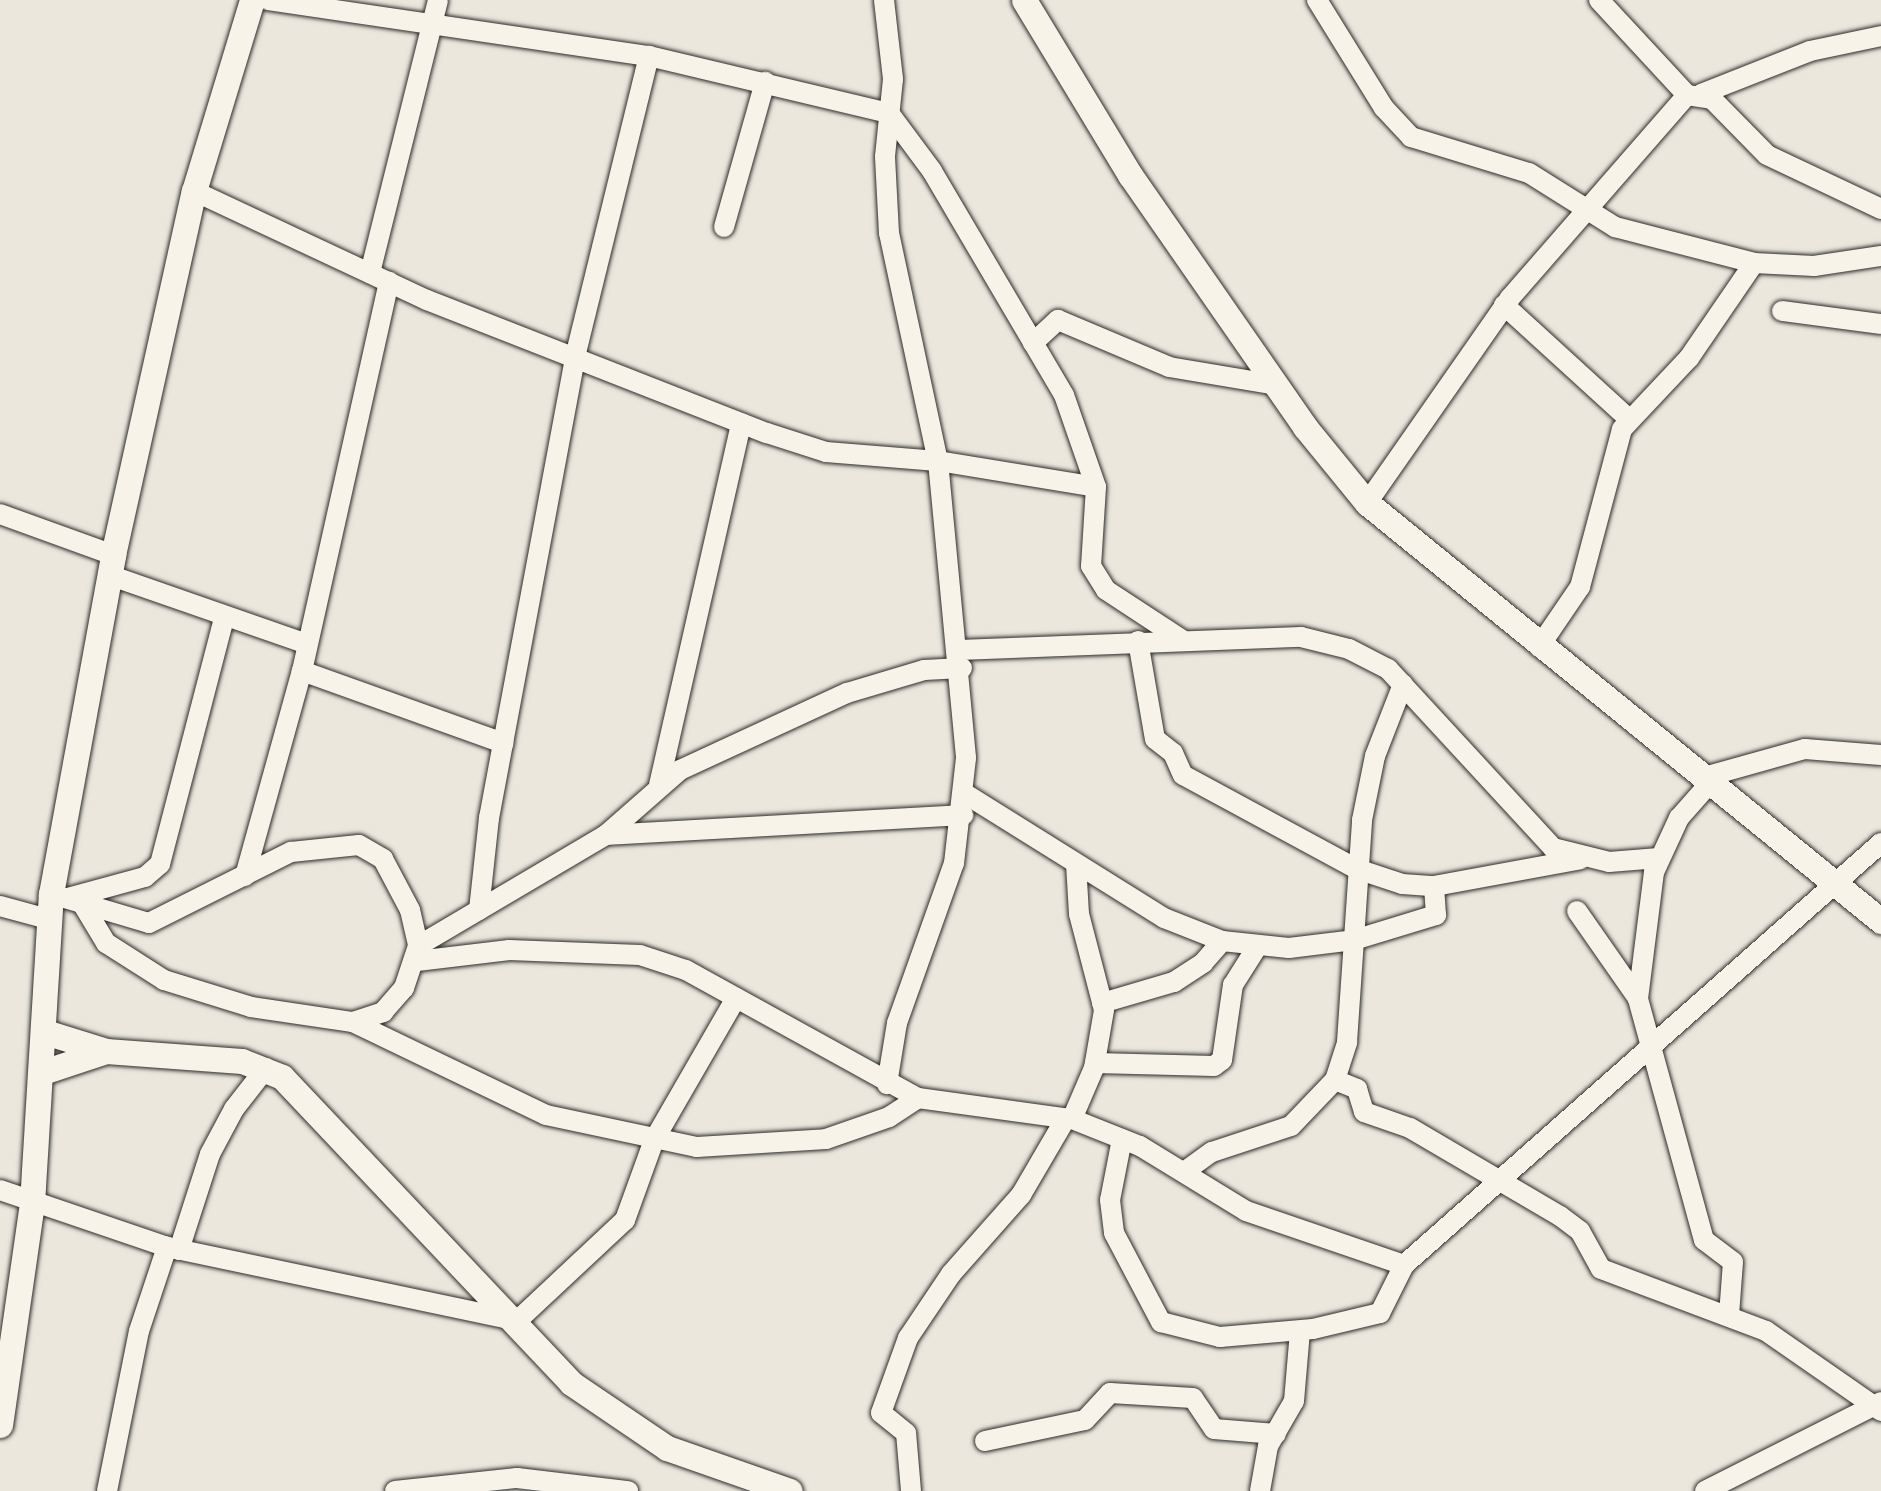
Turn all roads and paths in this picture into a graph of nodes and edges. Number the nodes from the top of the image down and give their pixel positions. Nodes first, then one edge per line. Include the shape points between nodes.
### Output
1 (252, 0) edge
2 (268, 0) edge
3 (438, 0) edge
4 (884, 0) edge
5 (1024, 0) edge
6 (1316, 0) edge
7 (1600, 0) edge
8 (432, 25) junction
9 (1881, 36) edge
10 (649, 56) junction
11 (764, 82) junction
12 (1694, 95) junction
13 (889, 113) junction
14 (194, 191) junction
15 (1881, 209) edge
16 (1588, 212) junction
17 (724, 227) dead end
18 (1881, 256) edge
19 (1754, 264) junction
20 (379, 277) junction
21 (1504, 306) junction
22 (1782, 310) dead end
23 (1881, 324) edge
24 (1033, 342) junction
25 (576, 354) junction
26 (1276, 385) junction
27 (1629, 419) junction
28 (741, 423) junction
29 (938, 461) junction
30 (1096, 488) junction
31 (1367, 503) junction
32 (0, 514) edge
33 (111, 565) junction
34 (224, 619) junction
35 (1182, 640) junction
36 (1138, 641) junction
37 (307, 644) junction
38 (1540, 647) junction
39 (960, 659) junction
40 (302, 671) junction
41 (1402, 684) junction
42 (503, 742) junction
43 (1881, 755) edge
44 (1705, 781) junction
45 (659, 785) junction
46 (964, 793) junction
47 (963, 815) junction
48 (606, 836) junction
49 (1881, 844) edge
50 (1659, 858) junction
51 (1582, 859) junction
52 (1076, 864) junction
53 (1356, 869) junction
54 (245, 876) junction
55 (1835, 884) junction
56 (1434, 886) junction
57 (62, 903) junction
58 (0, 906) edge
59 (480, 910) junction
60 (1578, 911) dead end
61 (1881, 921) edge
62 (1222, 940) junction
63 (1354, 940) junction
64 (1256, 947) junction
65 (418, 953) junction
66 (736, 998) junction
67 (1638, 999) junction
68 (1102, 1002) junction
69 (353, 1022) junction
70 (45, 1032) junction
71 (1650, 1048) junction
72 (106, 1052) junction
73 (1095, 1063) junction
74 (266, 1068) junction
75 (43, 1072) junction
76 (1334, 1080) junction
77 (887, 1084) junction
78 (918, 1098) junction
79 (1069, 1118) junction
80 (1122, 1139) junction
81 (654, 1140) junction
82 (1184, 1172) junction
83 (1498, 1182) junction
84 (0, 1190) edge
85 (32, 1203) junction
86 (173, 1249) junction
87 (1404, 1266) junction
88 (1729, 1316) junction
89 (518, 1321) junction
90 (1300, 1330) junction
91 (1879, 1406) edge
92 (1, 1409) edge
93 (1276, 1434) junction
94 (986, 1441) dead end
95 (738, 1482) edge
96 (108, 1491) edge
97 (395, 1491) edge
98 (628, 1491) edge
99 (790, 1491) edge
100 (910, 1491) edge
101 (1260, 1491) edge
102 (1706, 1491) edge

1 - 14 street
2 - 8 street
3 - 8 street
4 - 13 street via 893,79
5 - 26 street via 1130,176
6 - 16 street via 1384,108 1411,137 1530,174
7 - 12 street
8 - 10 street
8 - 20 street
9 - 12 street via 1810,51
10 - 11 street
10 - 25 street
11 - 13 street
11 - 17 street
12 - 15 street via 1766,155
12 - 16 street
13 - 24 street via 932,171
13 - 29 street via 889,233
14 - 20 street
14 - 33 street
16 - 19 street via 1614,227
16 - 21 street
18 - 19 street via 1814,266
19 - 27 street via 1689,358
20 - 25 street
20 - 37 street
21 - 27 street
21 - 31 street
22 - 23 street
24 - 26 street via 1058,320 1170,367
24 - 30 street via 1064,396
25 - 28 street
25 - 42 street
26 - 31 street
27 - 38 street via 1616,443 1580,587
28 - 29 street via 826,452
28 - 45 street
29 - 30 street
29 - 39 street
30 - 35 street via 1091,566 1106,590
31 - 38 street
32 - 33 street
33 - 34 street
33 - 57 street
34 - 37 street
34 - 57 street via 160,864 145,877
35 - 36 street
35 - 41 street via 1302,637 1349,649
36 - 39 street
36 - 53 street via 1155,739 1173,753 1183,775
37 - 40 street
38 - 44 street
39 - 45 street via 846,693 705,756
39 - 46 street
40 - 42 street
40 - 54 street
41 - 51 street via 1525,823 1553,848
41 - 53 street via 1375,756
42 - 59 street
43 - 44 street via 1805,748
44 - 50 street
44 - 55 street
45 - 48 street
46 - 47 street
46 - 52 street
47 - 48 street
47 - 77 street via 954,863 897,1023
48 - 59 street
49 - 55 street
50 - 51 street
50 - 67 street
51 - 56 street
52 - 62 street via 1189,932
52 - 68 street via 1079,914
53 - 56 street
53 - 63 street
54 - 57 street via 150,924
54 - 65 street via 291,852 359,845 383,858 410,910
55 - 61 street
55 - 71 street
56 - 63 street via 1436,915
57 - 58 street
57 - 69 street via 164,980 251,1007
57 - 70 street
59 - 65 street
60 - 67 street
62 - 64 street
62 - 68 street via 1204,964 1174,982
63 - 64 street
63 - 76 street via 1347,1042
64 - 73 street via 1234,985 1222,1060 1214,1066
65 - 66 street via 640,955 686,970
65 - 69 street via 383,1012
66 - 77 street
66 - 81 street
67 - 71 street
68 - 73 street
69 - 81 street via 546,1116
70 - 72 street
70 - 75 street
71 - 83 street
71 - 88 street via 1706,1244 1733,1262
72 - 74 street
72 - 75 street
73 - 79 street
74 - 86 street via 210,1154
74 - 89 street
75 - 85 street
76 - 82 street via 1291,1126 1212,1152
76 - 83 street via 1357,1089 1364,1112 1410,1128
77 - 78 street
78 - 79 street
78 - 81 street via 859,1130 792,1145
79 - 80 street
79 - 100 street via 1022,1194 951,1274 908,1338 881,1413 906,1433
80 - 82 street
80 - 90 street via 1110,1200 1114,1233 1160,1322 1220,1337
81 - 89 street via 624,1220
82 - 87 street via 1246,1211
83 - 87 street
83 - 88 street via 1580,1230 1601,1269
84 - 85 street
85 - 86 street
85 - 92 street
86 - 89 street
86 - 96 street via 139,1332
87 - 90 street via 1385,1310
88 - 91 street via 1818,1362
89 - 95 street via 571,1383 621,1422
90 - 93 street via 1300,1376
91 - 102 street
93 - 94 street via 1214,1429 1193,1398 1110,1393 1085,1420
93 - 101 street
95 - 99 street
97 - 98 street via 517,1478

